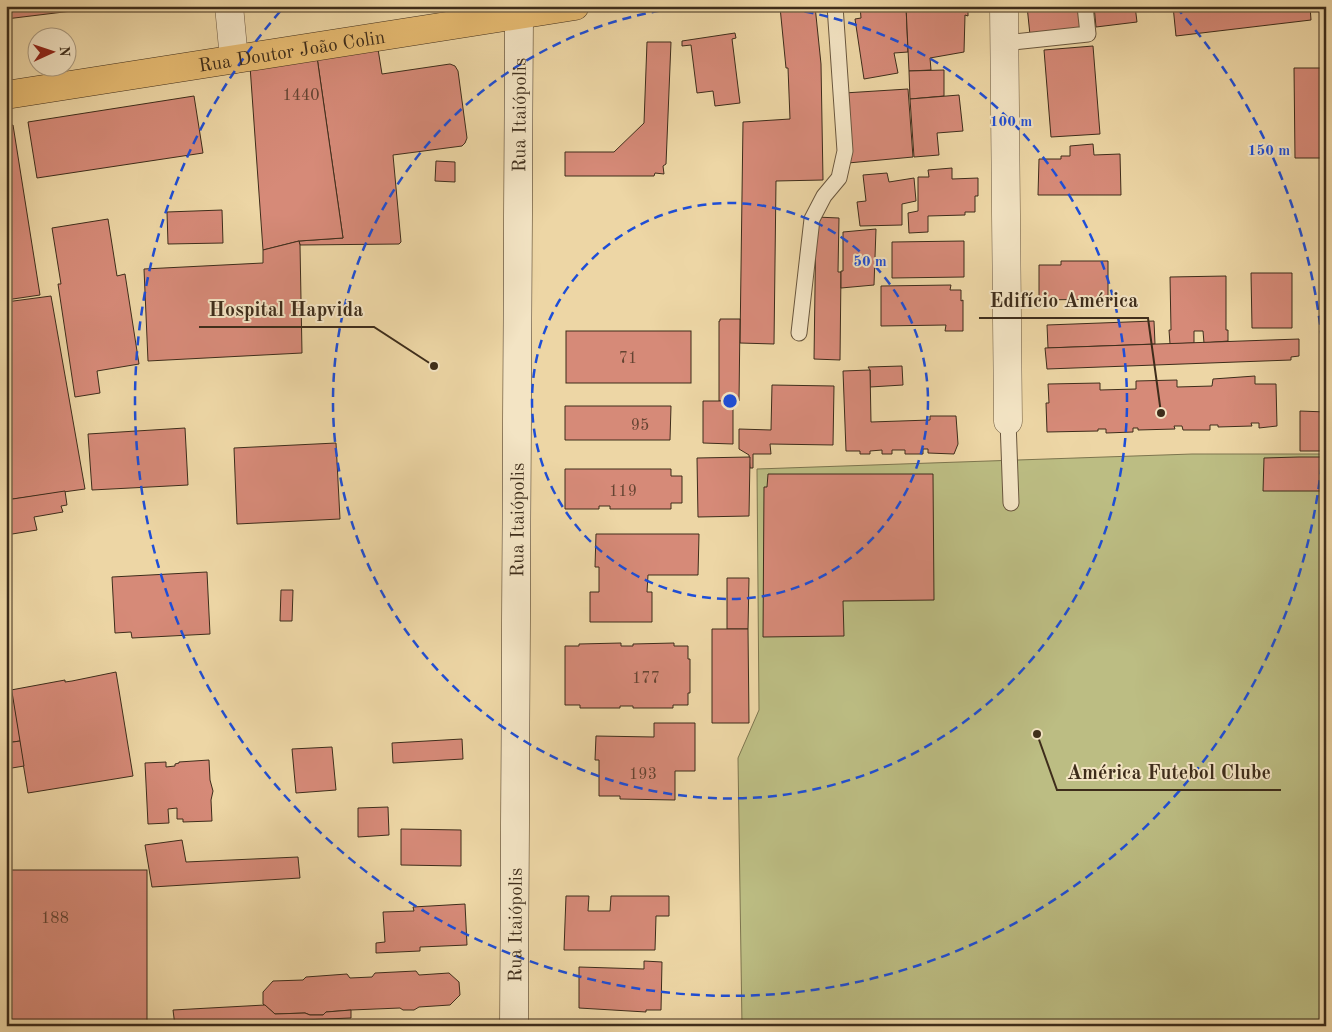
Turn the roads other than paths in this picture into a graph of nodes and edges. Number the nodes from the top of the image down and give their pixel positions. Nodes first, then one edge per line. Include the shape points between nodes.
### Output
1 (229, 6) edge
2 (575, 6) edge
3 (835, 6) edge
4 (1004, 6) edge
5 (1085, 6) edge
6 (520, 15) junction
7 (1004, 44) junction
8 (234, 59) junction
9 (6, 95) edge
10 (799, 333) dead end
11 (1008, 422) joint
12 (1011, 503) dead end
13 (514, 1026) edge

1 - 8 main road
2 - 6 main road, Rua Doutor João Colin
3 - 10 lane via 845,151 839,178 824,196 812,220
4 - 7 main road
5 - 7 lane via 1088,34
6 - 8 main road, Rua Doutor João Colin
6 - 13 main road, Rua Itaiópolis
7 - 11 main road
8 - 9 main road, Rua Doutor João Colin
11 - 12 lane

